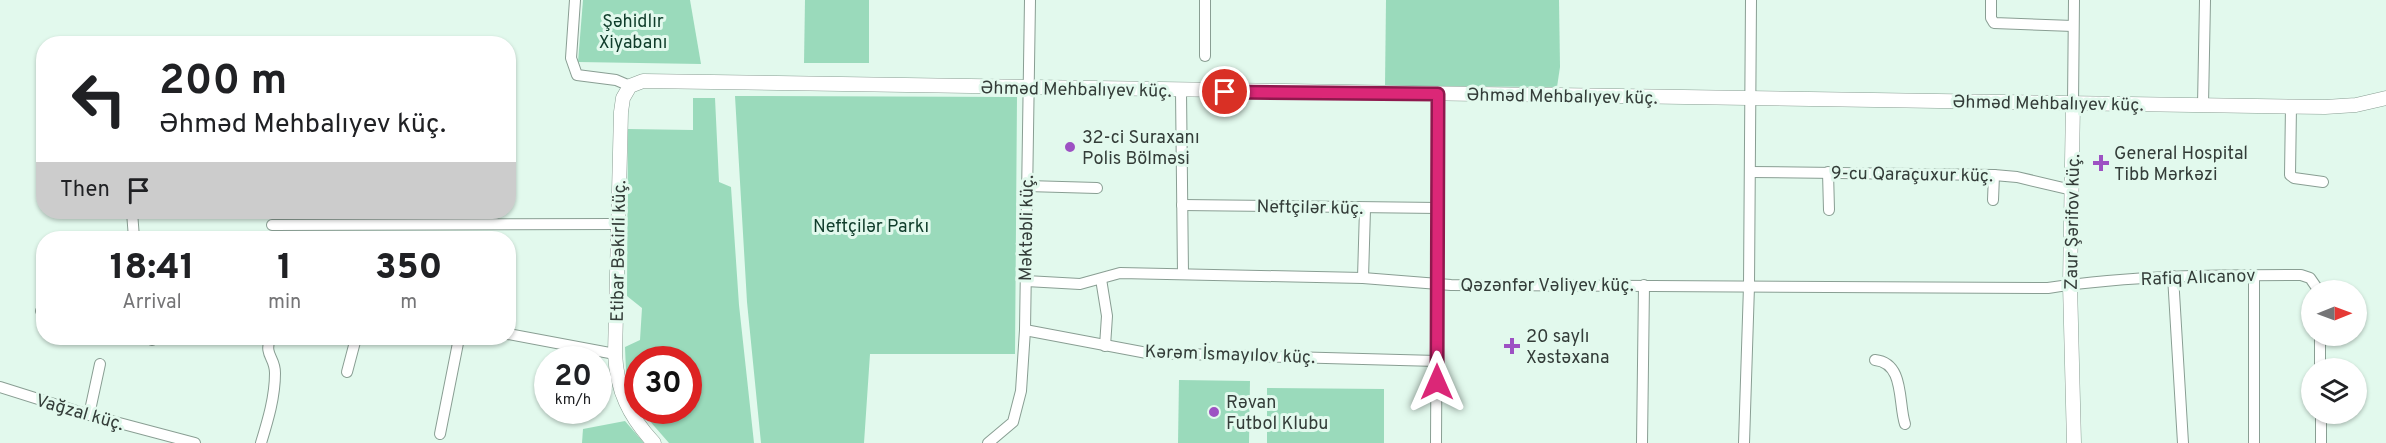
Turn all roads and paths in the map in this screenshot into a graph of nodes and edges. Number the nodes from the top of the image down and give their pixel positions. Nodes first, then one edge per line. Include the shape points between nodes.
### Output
1 (575, 0) edge
2 (1030, 0) edge
3 (1205, 0) edge
4 (1751, 0) edge
5 (1991, 0) edge
6 (2074, 0) edge
7 (2205, 0) edge
8 (2073, 26) junction
9 (1205, 56) dead end
10 (630, 86) junction
11 (1028, 88) junction
12 (1181, 91) junction
13 (1438, 94) junction
14 (2386, 98) edge
15 (1750, 99) junction
16 (2073, 103) junction
17 (2203, 105) junction
18 (2291, 106) junction
19 (1750, 172) junction
20 (1828, 172) junction
21 (1994, 175) junction
22 (2323, 182) dead end
23 (1027, 186) junction
24 (1097, 188) dead end
25 (2072, 190) junction
26 (1993, 200) dead end
27 (1182, 205) junction
28 (1438, 208) junction
29 (1365, 209) junction
30 (1829, 210) dead end
31 (619, 224) junction
32 (272, 225) dead end
33 (1183, 274) junction
34 (2254, 275) junction
35 (2173, 276) junction
36 (1363, 278) junction
37 (1101, 279) junction
38 (2311, 280) edge
39 (1026, 281) junction
40 (1438, 283) junction
41 (2070, 284) junction
42 (1644, 285) junction
43 (1749, 286) junction
44 (1025, 330) junction
45 (516, 335) edge
46 (268, 345) edge
47 (354, 345) edge
48 (458, 345) edge
49 (1105, 346) junction
50 (615, 354) junction
51 (1875, 360) dead end
52 (1437, 361) junction
53 (100, 364) dead end
54 (347, 372) dead end
55 (0, 387) edge
56 (89, 415) junction
57 (1905, 424) dead end
58 (2320, 424) edge
59 (440, 434) dead end
60 (195, 443) edge
61 (261, 443) edge
62 (654, 443) edge
63 (988, 443) edge
64 (1436, 443) edge
65 (1642, 443) edge
66 (1744, 443) edge
67 (2074, 443) edge
68 (2183, 443) edge
69 (2254, 443) edge
70 (2321, 443) edge

1 - 10 street via 572,66 582,77 616,80
2 - 11 street, Məktəbli küç.
3 - 9 street
4 - 15 street
5 - 8 street via 1994,23
6 - 8 street, Zaur Şərifov küç.
7 - 17 street
8 - 16 street, Zaur Şərifov küç.
10 - 11 street, Əhməd Mehbalıyev küç. via 643,81 664,81
10 - 31 street, Etibar Bəkirli küç. via 621,112
11 - 12 street, Əhməd Mehbalıyev küç.
11 - 23 street, Məktəbli küç.
12 - 13 street, Əhməd Mehbalıyev küç.
12 - 27 street
13 - 15 street, Əhməd Mehbalıyev küç.
13 - 28 street
14 - 18 street, Əhməd Mehbalıyev küç. via 2340,106
15 - 16 street, Əhməd Mehbalıyev küç.
15 - 19 street
16 - 17 street, Əhməd Mehbalıyev küç.
16 - 25 street, Zaur Şərifov küç.
17 - 18 street, Əhməd Mehbalıyev küç.
18 - 22 street via 2290,175
19 - 20 street, 9-cu Qaraçuxur küç.
19 - 43 street
20 - 21 street, 9-cu Qaraçuxur küç.
20 - 30 street
21 - 25 street, 9-cu Qaraçuxur küç.
21 - 26 street
23 - 24 street
23 - 39 street, Məktəbli küç.
25 - 41 street, Zaur Şərifov küç.
27 - 29 street, Neftçilər küç.
27 - 33 street
28 - 29 street, Neftçilər küç.
28 - 40 street
29 - 36 street
31 - 32 street
31 - 50 street, Etibar Bəkirli küç.
33 - 36 street, Qəzənfər Vəliyev küç.
33 - 37 street, Qəzənfər Vəliyev küç. via 1120,273
34 - 35 street, Rafiq Alıcanov
34 - 38 street, Rafiq Alıcanov via 2301,275
34 - 69 street
35 - 41 street, Rafiq Alıcanov
35 - 68 street
36 - 40 street, Qəzənfər Vəliyev küç.
37 - 39 street, Qəzənfər Vəliyev küç. via 1080,284
37 - 49 street via 1107,316
39 - 44 street, Məktəbli küç.
40 - 42 street, Qəzənfər Vəliyev küç.
40 - 52 street
41 - 43 street, Qəzənfər Vəliyev küç. via 2048,288
41 - 67 street, Zaur Şərifov küç.
42 - 43 street, Qəzənfər Vəliyev küç.
42 - 65 street
43 - 66 street
44 - 49 street, Kərəm İsmayılov küç.
44 - 63 street, Məktəbli küç. via 1017,413 1006,430
45 - 50 street
46 - 61 street via 275,372
47 - 54 street
48 - 59 street
49 - 52 street, Kərəm İsmayılov küç. via 1148,353
50 - 62 street, Etibar Bəkirli küç. via 618,383 626,406
51 - 57 street via 1884,362 1899,381
52 - 64 street
53 - 56 street
55 - 56 street, Vağzal küç.
56 - 60 street, Vağzal küç.
58 - 70 street

